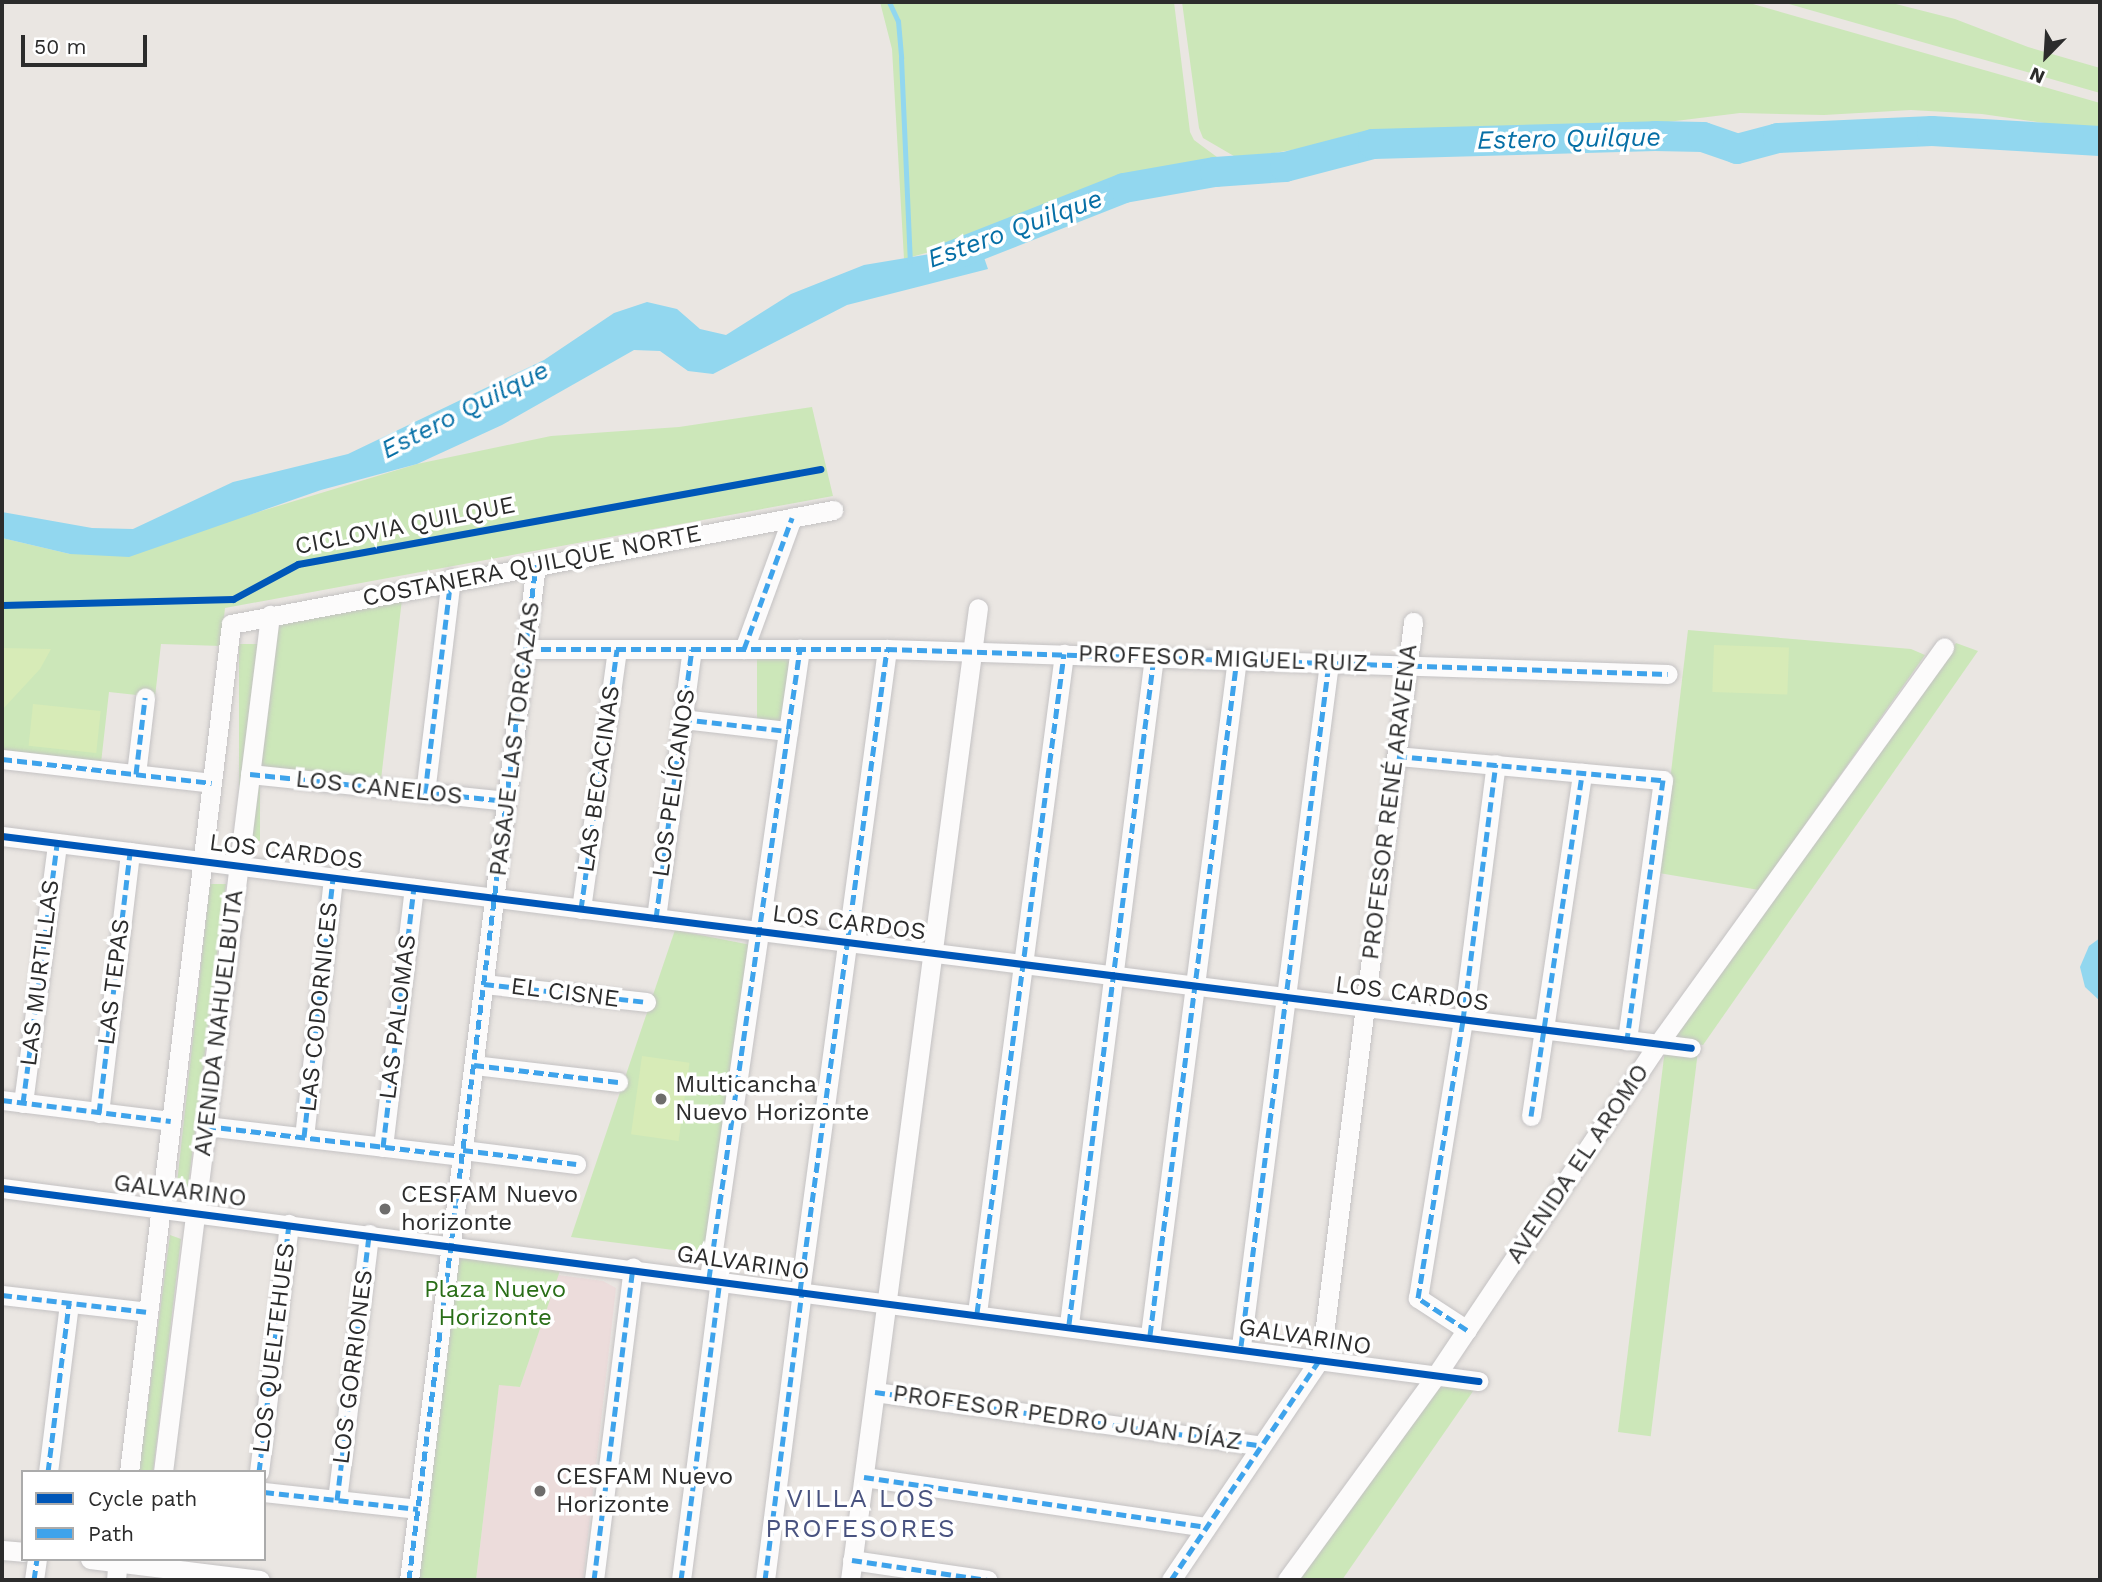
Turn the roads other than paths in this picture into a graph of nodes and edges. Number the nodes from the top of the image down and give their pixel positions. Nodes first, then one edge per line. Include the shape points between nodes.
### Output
1 (833, 510) dead end
2 (792, 518) junction
3 (536, 565) junction
4 (451, 579) junction
5 (978, 608) dead end
6 (270, 615) junction
7 (1413, 622) dead end
8 (231, 624) joint
9 (1944, 647) dead end
10 (526, 649) junction
11 (617, 649) junction
12 (692, 649) junction
13 (744, 649) junction
14 (800, 649) junction
15 (887, 649) junction
16 (975, 651) junction
17 (1064, 654) junction
18 (1154, 657) junction
19 (1237, 659) junction
20 (1329, 663) junction
21 (1410, 666) junction
22 (1668, 674) dead end
23 (145, 698) dead end
24 (682, 719) junction
25 (789, 731) junction
26 (1397, 756) junction
27 (2, 759) edge
28 (1496, 764) junction
29 (1582, 773) junction
30 (136, 774) junction
31 (250, 774) junction
32 (212, 783) junction
33 (425, 793) junction
34 (507, 801) junction
35 (2, 836) edge
36 (57, 843) junction
37 (130, 852) junction
38 (203, 861) junction
39 (239, 866) junction
40 (333, 878) junction
41 (414, 888) junction
42 (495, 898) junction
43 (581, 909) junction
44 (656, 918) junction
45 (761, 931) junction
46 (847, 942) junction
47 (934, 953) junction
48 (1023, 964) junction
49 (1114, 976) junction
50 (484, 984) junction
51 (1195, 986) junction
52 (1286, 998) junction
53 (646, 1002) dead end
54 (1363, 1007) junction
55 (1463, 1020) junction
56 (1547, 1030) junction
57 (1628, 1041) junction
58 (1658, 1044) junction
59 (1691, 1048) dead end
60 (474, 1065) junction
61 (618, 1082) dead end
62 (2, 1100) edge
63 (23, 1103) junction
64 (99, 1113) junction
65 (1531, 1116) dead end
66 (171, 1121) junction
67 (206, 1126) junction
68 (304, 1137) junction
69 (383, 1147) junction
70 (463, 1153) junction
71 (576, 1164) dead end
72 (2, 1188) edge
73 (161, 1207) junction
74 (196, 1212) junction
75 (289, 1224) junction
76 (369, 1234) junction
77 (451, 1244) junction
78 (633, 1267) junction
79 (714, 1278) junction
80 (801, 1291) junction
81 (2, 1295) edge
82 (887, 1302) junction
83 (69, 1303) junction
84 (148, 1312) junction
85 (977, 1313) junction
86 (1069, 1324) junction
87 (1467, 1331) junction
88 (1150, 1335) junction
89 (1241, 1346) junction
90 (1321, 1358) junction
91 (1436, 1377) junction
92 (1478, 1381) dead end
93 (875, 1392) junction
94 (1259, 1445) junction
95 (48, 1470) edge
96 (129, 1470) edge
97 (163, 1470) edge
98 (259, 1470) edge
99 (864, 1477) junction
100 (266, 1492) edge
101 (337, 1500) junction
102 (418, 1509) junction
103 (1205, 1527) junction
104 (2, 1549) edge
105 (21, 1552) edge
106 (852, 1560) junction
107 (37, 1561) edge
108 (97, 1561) edge
109 (117, 1567) edge
110 (151, 1569) edge
111 (34, 1580) edge
112 (254, 1580) edge
113 (409, 1580) edge
114 (594, 1580) edge
115 (681, 1580) edge
116 (765, 1580) edge
117 (850, 1580) edge
118 (988, 1580) edge
119 (1171, 1580) edge
120 (1287, 1580) edge

1 - 2 street, COSTANERA QUILQUE NORTE
2 - 3 street, COSTANERA QUILQUE NORTE
2 - 13 street
3 - 4 street, COSTANERA QUILQUE NORTE
3 - 10 street, PASAJE LAS TORCAZAS
4 - 6 street, COSTANERA QUILQUE NORTE
4 - 33 street
5 - 16 street
6 - 8 street, COSTANERA QUILQUE NORTE
6 - 31 street, AVENIDA NAHUELBUTA
7 - 21 street, PROFESOR RENÉ ARAVENA
8 - 32 street, AVENIDA NAHUELBUTA
9 - 58 street, AVENIDA EL AROMO
10 - 11 street, PROFESOR MIGUEL RUIZ
10 - 34 street, PASAJE LAS TORCAZAS
11 - 12 street, PROFESOR MIGUEL RUIZ
11 - 43 street, LAS BECACINAS
12 - 13 street, PROFESOR MIGUEL RUIZ
12 - 24 street, LOS PELÍCANOS
13 - 14 street, PROFESOR MIGUEL RUIZ
14 - 15 street, PROFESOR MIGUEL RUIZ
14 - 25 street
15 - 16 street, PROFESOR MIGUEL RUIZ
15 - 46 street
16 - 17 street, PROFESOR MIGUEL RUIZ
16 - 47 street
17 - 18 street, PROFESOR MIGUEL RUIZ
17 - 48 street
18 - 19 street, PROFESOR MIGUEL RUIZ
18 - 49 street
19 - 20 street, PROFESOR MIGUEL RUIZ
19 - 51 street
20 - 21 street, PROFESOR MIGUEL RUIZ
20 - 52 street
21 - 22 street, PROFESOR MIGUEL RUIZ
21 - 26 street, PROFESOR RENÉ ARAVENA
23 - 30 street
24 - 25 street
24 - 44 street, LOS PELÍCANOS
25 - 45 street
26 - 28 street
26 - 54 street, PROFESOR RENÉ ARAVENA
27 - 30 street
28 - 29 street
28 - 55 street
29 - 56 street
29 - 57 street via 1663,780
30 - 32 street
31 - 33 street, LOS CANELOS
31 - 39 street, AVENIDA NAHUELBUTA
32 - 38 street, AVENIDA NAHUELBUTA
33 - 34 street, LOS CANELOS
34 - 42 street, PASAJE LAS TORCAZAS
35 - 36 street, LOS CARDOS
36 - 37 street, LOS CARDOS
36 - 63 street, LAS MURTILLAS
37 - 38 street, LOS CARDOS
37 - 64 street, LAS TEPAS
38 - 39 street, LOS CARDOS
38 - 66 street, AVENIDA NAHUELBUTA
39 - 40 street, LOS CARDOS
39 - 67 street, AVENIDA NAHUELBUTA
40 - 41 street, LOS CARDOS
40 - 68 street, LAS CODORNICES
41 - 42 street, LOS CARDOS
41 - 69 street, LAS PALOMAS
42 - 43 street, LOS CARDOS
42 - 50 street, PASAJE LAS TORCAZAS
43 - 44 street, LOS CARDOS
44 - 45 street, LOS CARDOS
45 - 46 street, LOS CARDOS
45 - 79 street
46 - 47 street, LOS CARDOS
46 - 80 street
47 - 48 street, LOS CARDOS
47 - 82 street
48 - 49 street, LOS CARDOS
48 - 85 street
49 - 51 street, LOS CARDOS
49 - 86 street
50 - 53 street, EL CISNE
50 - 60 street, PASAJE LAS TORCAZAS
51 - 52 street, LOS CARDOS
51 - 88 street
52 - 54 street, LOS CARDOS
52 - 89 street
54 - 55 street, LOS CARDOS
54 - 90 street, PROFESOR RENÉ ARAVENA
55 - 56 street, LOS CARDOS
55 - 87 street via 1418,1298
56 - 57 street, LOS CARDOS
56 - 65 street
57 - 58 street, LOS CARDOS
58 - 59 street, LOS CARDOS
58 - 87 street, AVENIDA EL AROMO
60 - 61 street
60 - 70 street, PASAJE LAS TORCAZAS
62 - 63 street
63 - 64 street
64 - 66 street
66 - 73 street, AVENIDA NAHUELBUTA
67 - 68 street
67 - 74 street, AVENIDA NAHUELBUTA
68 - 69 street
69 - 70 street
70 - 71 street
70 - 77 street, PASAJE LAS TORCAZAS
72 - 73 street, GALVARINO
73 - 74 street, GALVARINO
73 - 84 street, AVENIDA NAHUELBUTA
74 - 75 street, GALVARINO
74 - 97 street, AVENIDA NAHUELBUTA
75 - 76 street, GALVARINO
75 - 98 street, LOS QUELTEHUES
76 - 77 street, GALVARINO
76 - 101 street, LOS GORRIONES
77 - 78 street, GALVARINO
77 - 102 street, PASAJE LAS TORCAZAS
78 - 79 street, GALVARINO
78 - 114 street
79 - 80 street, GALVARINO
79 - 115 street
80 - 82 street, GALVARINO
80 - 116 street
81 - 83 street
82 - 85 street, GALVARINO
82 - 93 street
83 - 84 street
83 - 95 street
84 - 96 street, AVENIDA NAHUELBUTA
85 - 86 street, GALVARINO
86 - 88 street, GALVARINO
87 - 91 street, AVENIDA EL AROMO
88 - 89 street, GALVARINO
89 - 90 street, GALVARINO
90 - 91 street, GALVARINO
90 - 94 street
91 - 92 street, GALVARINO
91 - 120 street, AVENIDA EL AROMO
93 - 94 street, PROFESOR PEDRO JUAN DÍAZ
93 - 99 street
94 - 103 street
99 - 103 street
99 - 106 street
100 - 101 street
101 - 102 street
102 - 113 street, PASAJE LAS TORCAZAS
103 - 119 street
104 - 105 street
106 - 117 street
106 - 118 street
107 - 111 street
108 - 109 street
109 - 110 street
110 - 112 street

